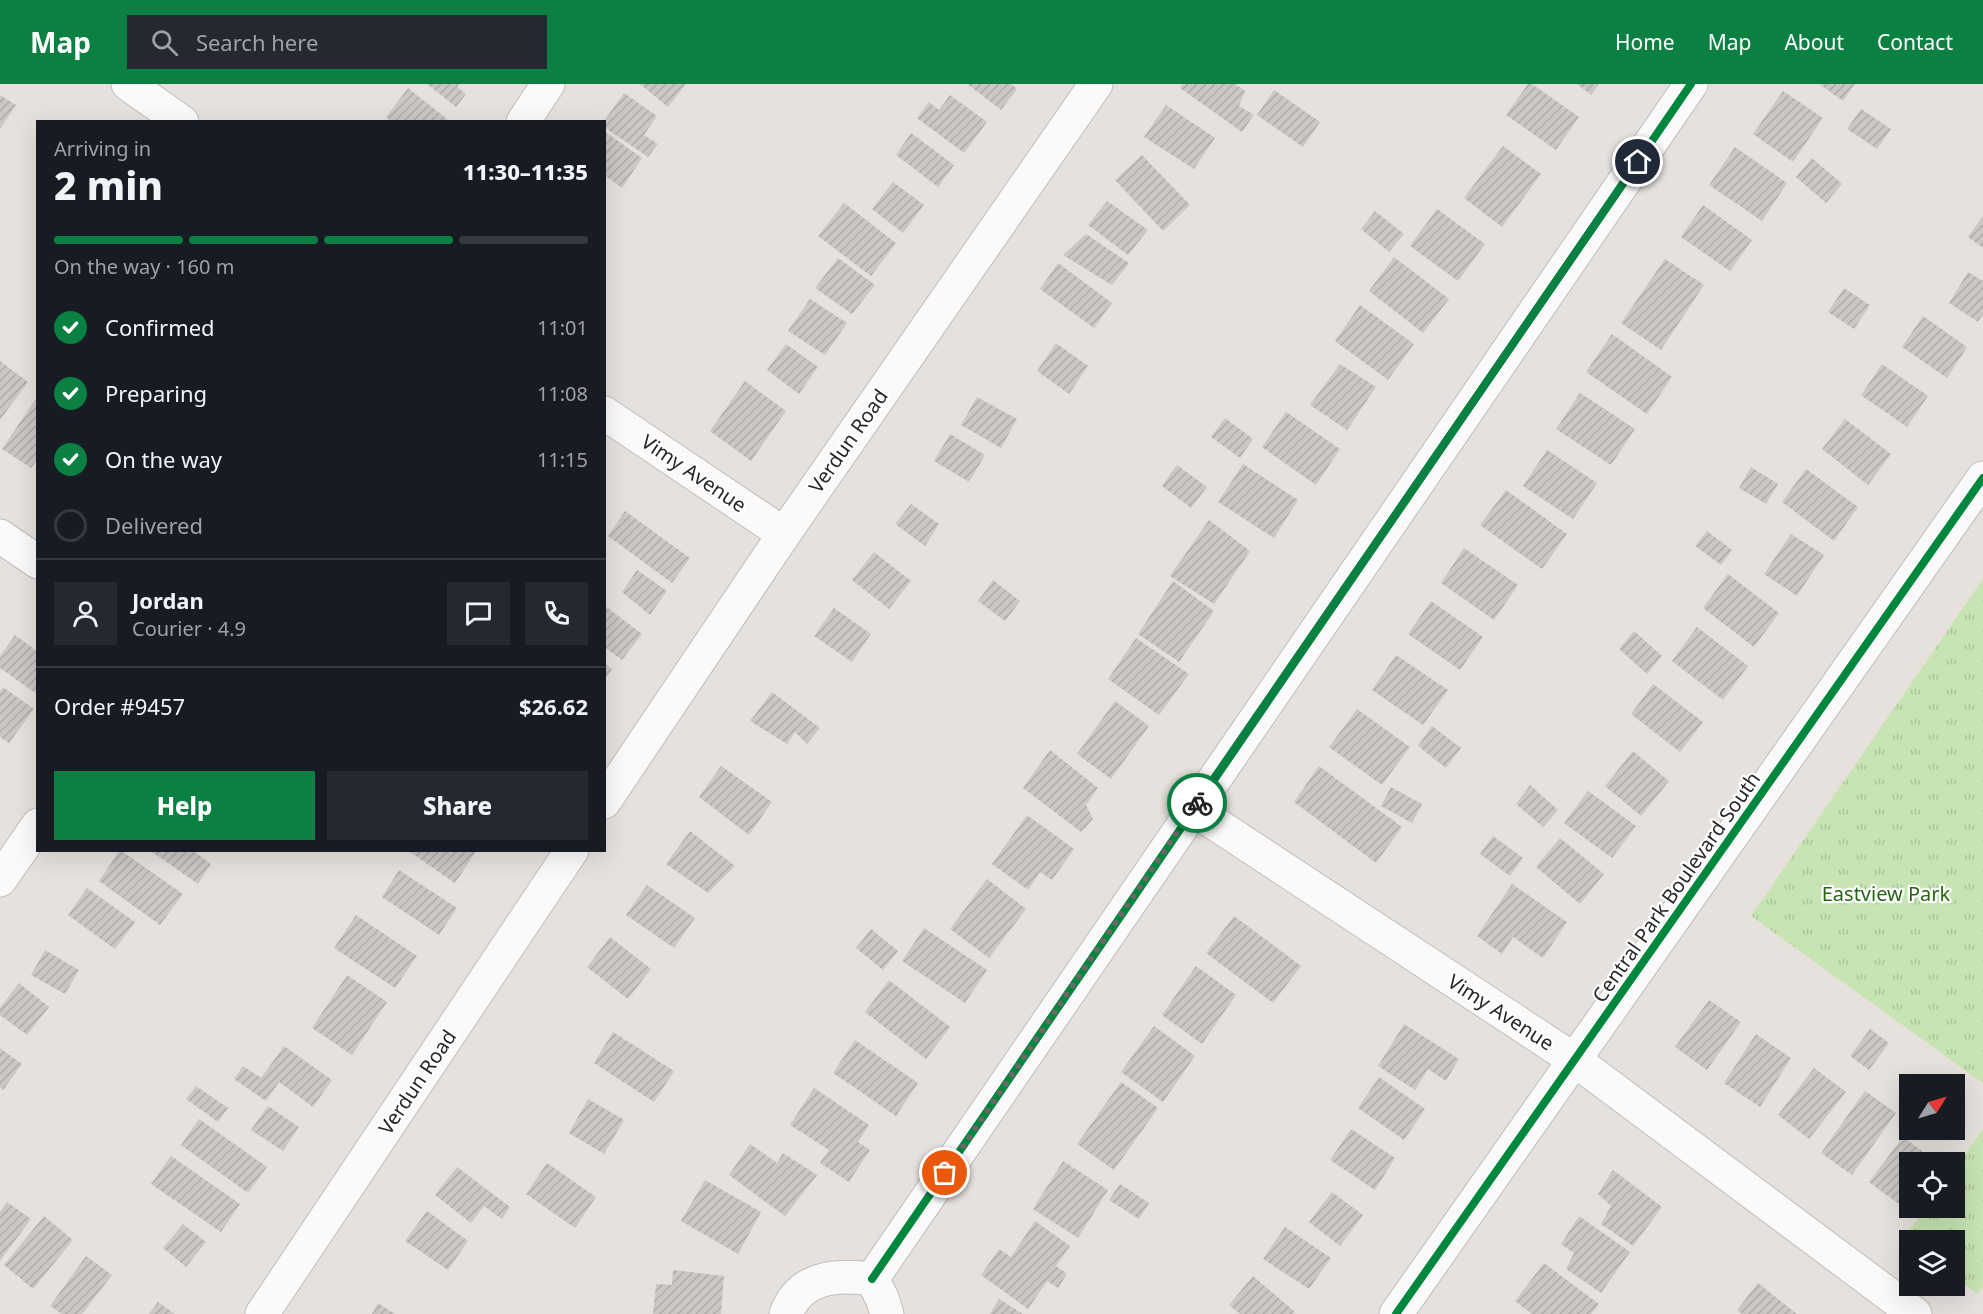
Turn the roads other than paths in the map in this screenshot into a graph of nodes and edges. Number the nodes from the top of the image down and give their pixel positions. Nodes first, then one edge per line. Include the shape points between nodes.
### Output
1 (128, 84) edge
2 (549, 84) edge
3 (1096, 84) edge
4 (1691, 84) edge
5 (179, 120) edge
6 (524, 120) edge
7 (606, 413) edge
8 (1983, 478) edge
9 (784, 534) junction
10 (0, 536) edge
11 (36, 561) edge
12 (606, 799) edge
13 (1193, 808) junction
14 (36, 828) edge
15 (571, 852) edge
16 (0, 880) edge
17 (1576, 1061) junction
18 (872, 1279) junction
19 (1911, 1313) edge
20 (262, 1314) edge
21 (786, 1314) edge
22 (887, 1314) edge
23 (1396, 1314) edge

1 - 5 street
2 - 6 street
3 - 9 street, Verdun Road
4 - 13 street
7 - 9 street, Vimy Avenue
8 - 17 street, Central Park Boulevard South
9 - 12 street, Verdun Road
10 - 11 street
13 - 17 street, Vimy Avenue
13 - 18 street
14 - 16 street
15 - 20 street, Verdun Road
17 - 19 street, Vimy Avenue
17 - 23 street, Central Park Boulevard South
18 - 21 street via 852,1276 818,1280 797,1294
18 - 22 street

